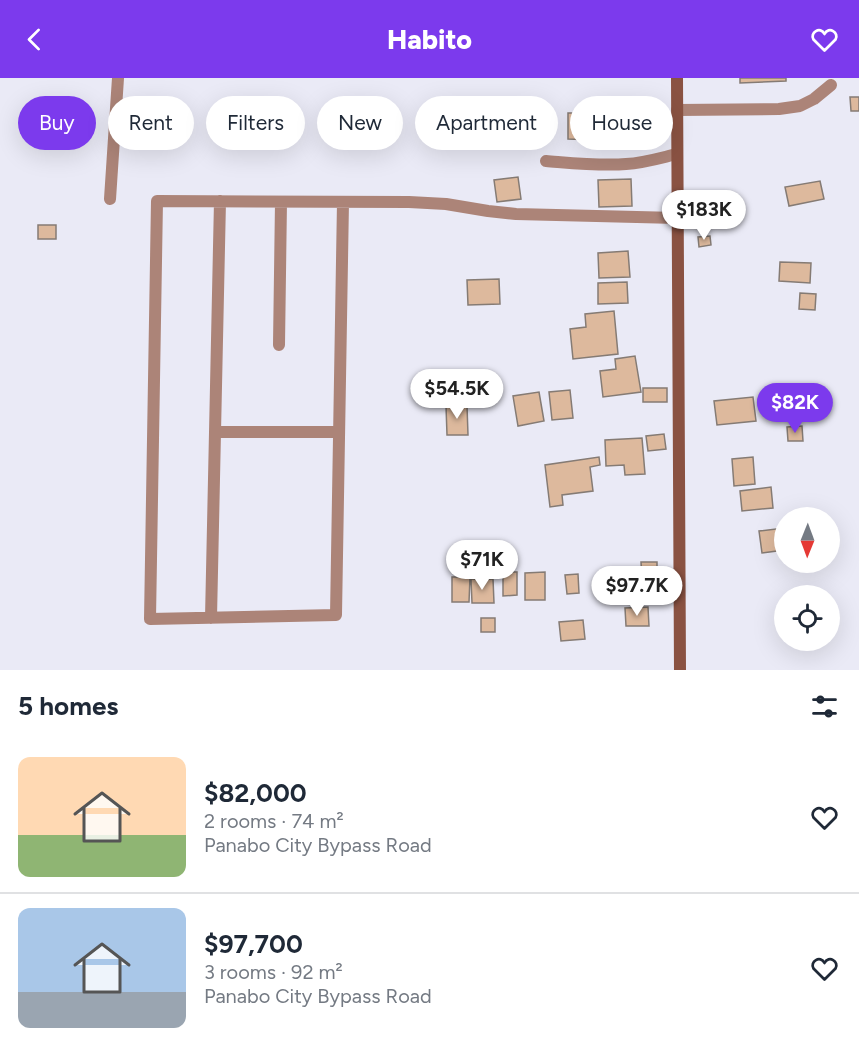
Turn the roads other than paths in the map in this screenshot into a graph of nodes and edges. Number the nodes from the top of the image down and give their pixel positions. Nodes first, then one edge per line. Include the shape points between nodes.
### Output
1 (118, 78) edge
2 (677, 78) edge
3 (831, 85) dead end
4 (677, 110) junction
5 (677, 154) junction
6 (546, 161) dead end
7 (110, 199) dead end
8 (220, 201) junction
9 (281, 202) junction
10 (343, 202) junction
11 (677, 218) junction
12 (279, 345) dead end
13 (215, 432) junction
14 (339, 432) junction
15 (211, 618) junction
16 (680, 670) edge

1 - 7 street
2 - 4 main road
3 - 4 street via 800,106
4 - 5 main road
5 - 6 street via 625,165
5 - 11 main road
8 - 9 street
8 - 13 street
8 - 15 street via 157,201 150,619
9 - 10 street
9 - 12 street
10 - 11 street via 447,204 516,214
10 - 14 street
11 - 16 main road
13 - 14 street
13 - 15 street
14 - 15 street via 336,615

